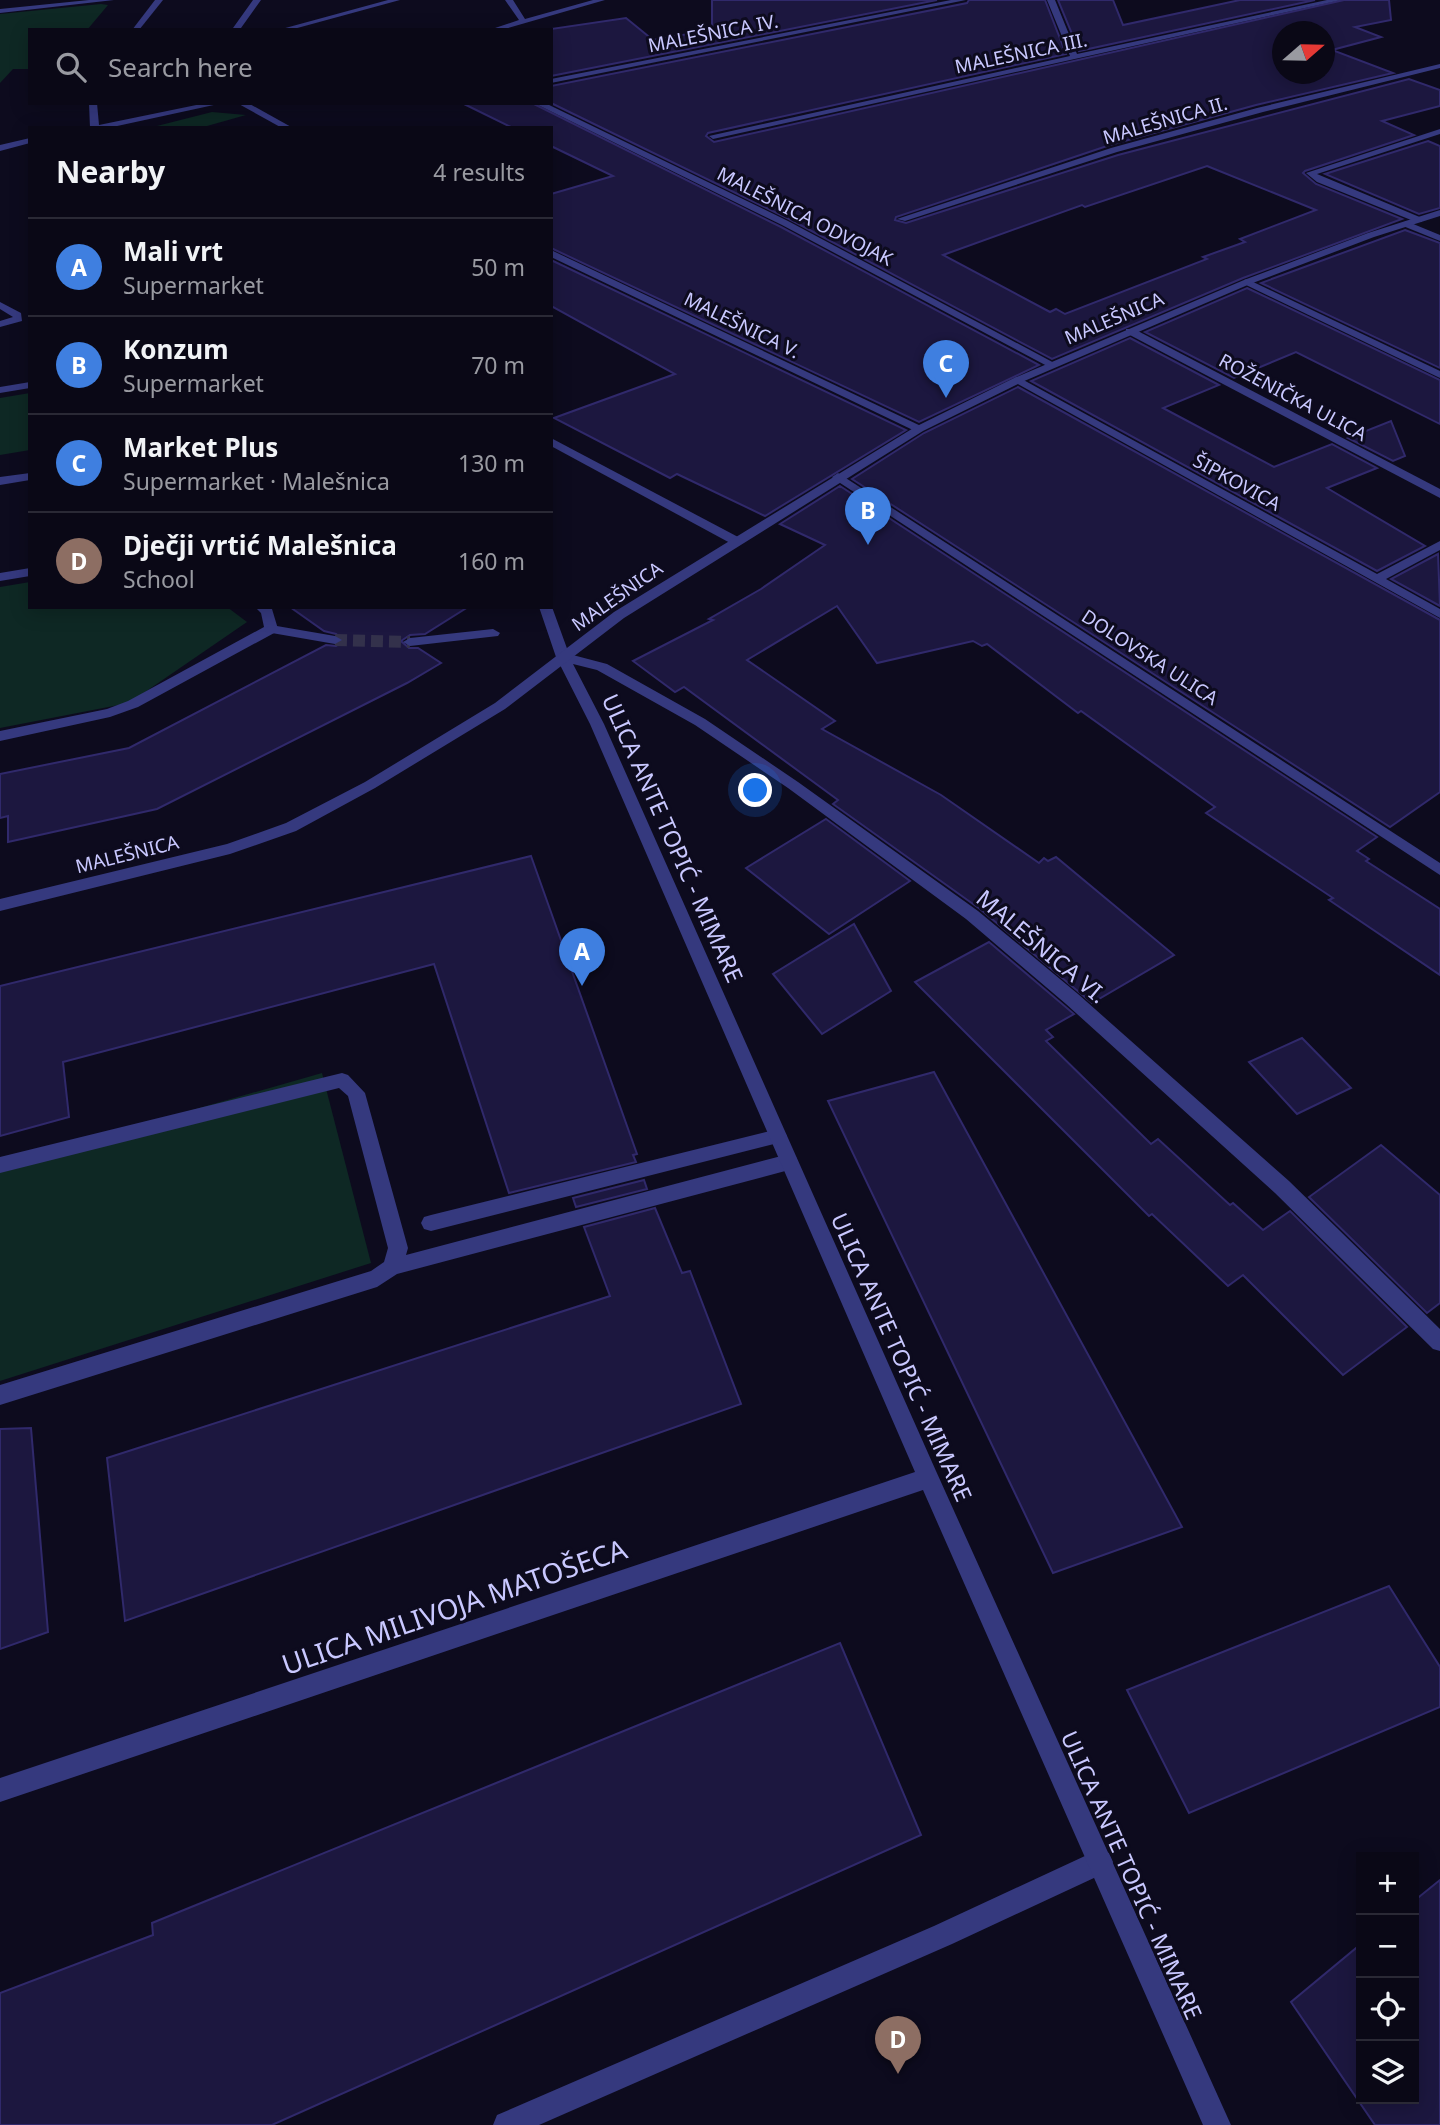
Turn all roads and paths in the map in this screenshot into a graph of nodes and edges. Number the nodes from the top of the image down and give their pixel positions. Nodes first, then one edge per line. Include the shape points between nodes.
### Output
1 (110, 0) edge
2 (159, 0) edge
3 (257, 0) edge
4 (396, 0) edge
5 (509, 0) edge
6 (601, 0) edge
7 (962, 0) edge
8 (1051, 0) edge
9 (1337, 0) edge
10 (0, 11) edge
11 (523, 21) junction
12 (137, 28) edge
13 (242, 28) edge
14 (289, 28) edge
15 (499, 28) edge
16 (1075, 58) junction
17 (1440, 66) edge
18 (553, 81) edge
19 (93, 105) edge
20 (210, 105) edge
21 (245, 105) edge
22 (542, 105) edge
23 (196, 108) junction
24 (94, 126) edge
25 (104, 126) edge
26 (146, 126) edge
27 (285, 126) edge
28 (1440, 131) edge
29 (713, 136) dead end
30 (28, 142) edge
31 (28, 148) edge
32 (0, 150) edge
33 (1440, 213) edge
34 (902, 219) dead end
35 (1412, 222) junction
36 (1440, 238) edge
37 (553, 254) edge
38 (1247, 282) junction
39 (0, 305) edge
40 (3, 328) edge
41 (1130, 331) junction
42 (1053, 365) junction
43 (1440, 375) edge
44 (1018, 380) junction
45 (28, 385) edge
46 (0, 390) edge
47 (919, 429) junction
48 (553, 442) edge
49 (28, 476) edge
50 (838, 477) junction
51 (0, 481) edge
52 (1440, 494) edge
53 (736, 541) junction
54 (1440, 545) edge
55 (28, 572) edge
56 (0, 577) edge
57 (1377, 579) junction
58 (263, 609) edge
59 (546, 609) edge
60 (1440, 614) edge
61 (271, 629) junction
62 (493, 633) dead end
63 (335, 640) tunnel mouth
64 (411, 642) tunnel mouth
65 (563, 657) junction
66 (0, 736) edge
67 (1440, 870) edge
68 (0, 905) edge
69 (778, 1136) junction
70 (789, 1162) junction
71 (0, 1165) edge
72 (431, 1223) dead end
73 (392, 1267) junction
74 (1440, 1342) edge
75 (0, 1395) edge
76 (928, 1478) junction
77 (0, 1790) edge
78 (1100, 1862) junction
79 (507, 2125) edge
80 (1217, 2125) edge

1 - 10 street
2 - 12 street
3 - 13 street
4 - 14 street
5 - 11 street
6 - 11 street
7 - 18 street, MALEŠNICA IV.
8 - 16 street
9 - 16 street, MALEŠNICA III. via 1266,11
11 - 15 street
16 - 29 street, MALEŠNICA III.
17 - 34 street, MALEŠNICA II. via 1125,146
19 - 24 street
20 - 23 street
21 - 27 street
22 - 42 street, MALEŠNICA ODVOJAK via 785,223
23 - 25 street
23 - 26 street
28 - 35 street via 1310,173
30 - 32 street
31 - 32 street
33 - 35 street, MALEŠNICA
35 - 36 street
35 - 38 street, MALEŠNICA
37 - 47 street, MALEŠNICA V.
38 - 41 street, MALEŠNICA
38 - 43 street
39 - 40 street via 18,318
41 - 42 street, MALEŠNICA
41 - 52 street, ROŽENIČKA ULICA
42 - 44 street, MALEŠNICA
44 - 47 street, MALEŠNICA
44 - 57 street, ŠIPKOVICA
45 - 46 street
47 - 50 street, MALEŠNICA
48 - 53 street
49 - 51 street
50 - 53 street, MALEŠNICA
50 - 67 street, DOLOVSKA ULICA
53 - 65 street, MALEŠNICA via 619,615
54 - 57 street
55 - 56 street
57 - 60 street, ŠIPKOVICA
58 - 61 street
59 - 65 street, ULICA ANTE TOPIĆ - MIMARE
61 - 63 street
61 - 66 street via 133,704
62 - 64 street
65 - 68 street, MALEŠNICA via 500,706 291,827 230,849
65 - 69 street, ULICA ANTE TOPIĆ - MIMARE via 603,736
65 - 74 street, MALEŠNICA VI. via 602,667 700,722 972,915 1282,1187
69 - 70 street, ULICA ANTE TOPIĆ - MIMARE
69 - 72 street
70 - 73 street
70 - 76 street, ULICA ANTE TOPIĆ - MIMARE
71 - 73 street via 342,1080 356,1093 398,1248
73 - 75 street via 377,1278
76 - 77 street, ULICA MILIVOJA MATOŠECA
76 - 78 street, ULICA ANTE TOPIĆ - MIMARE
78 - 79 street
78 - 80 street, ULICA ANTE TOPIĆ - MIMARE

